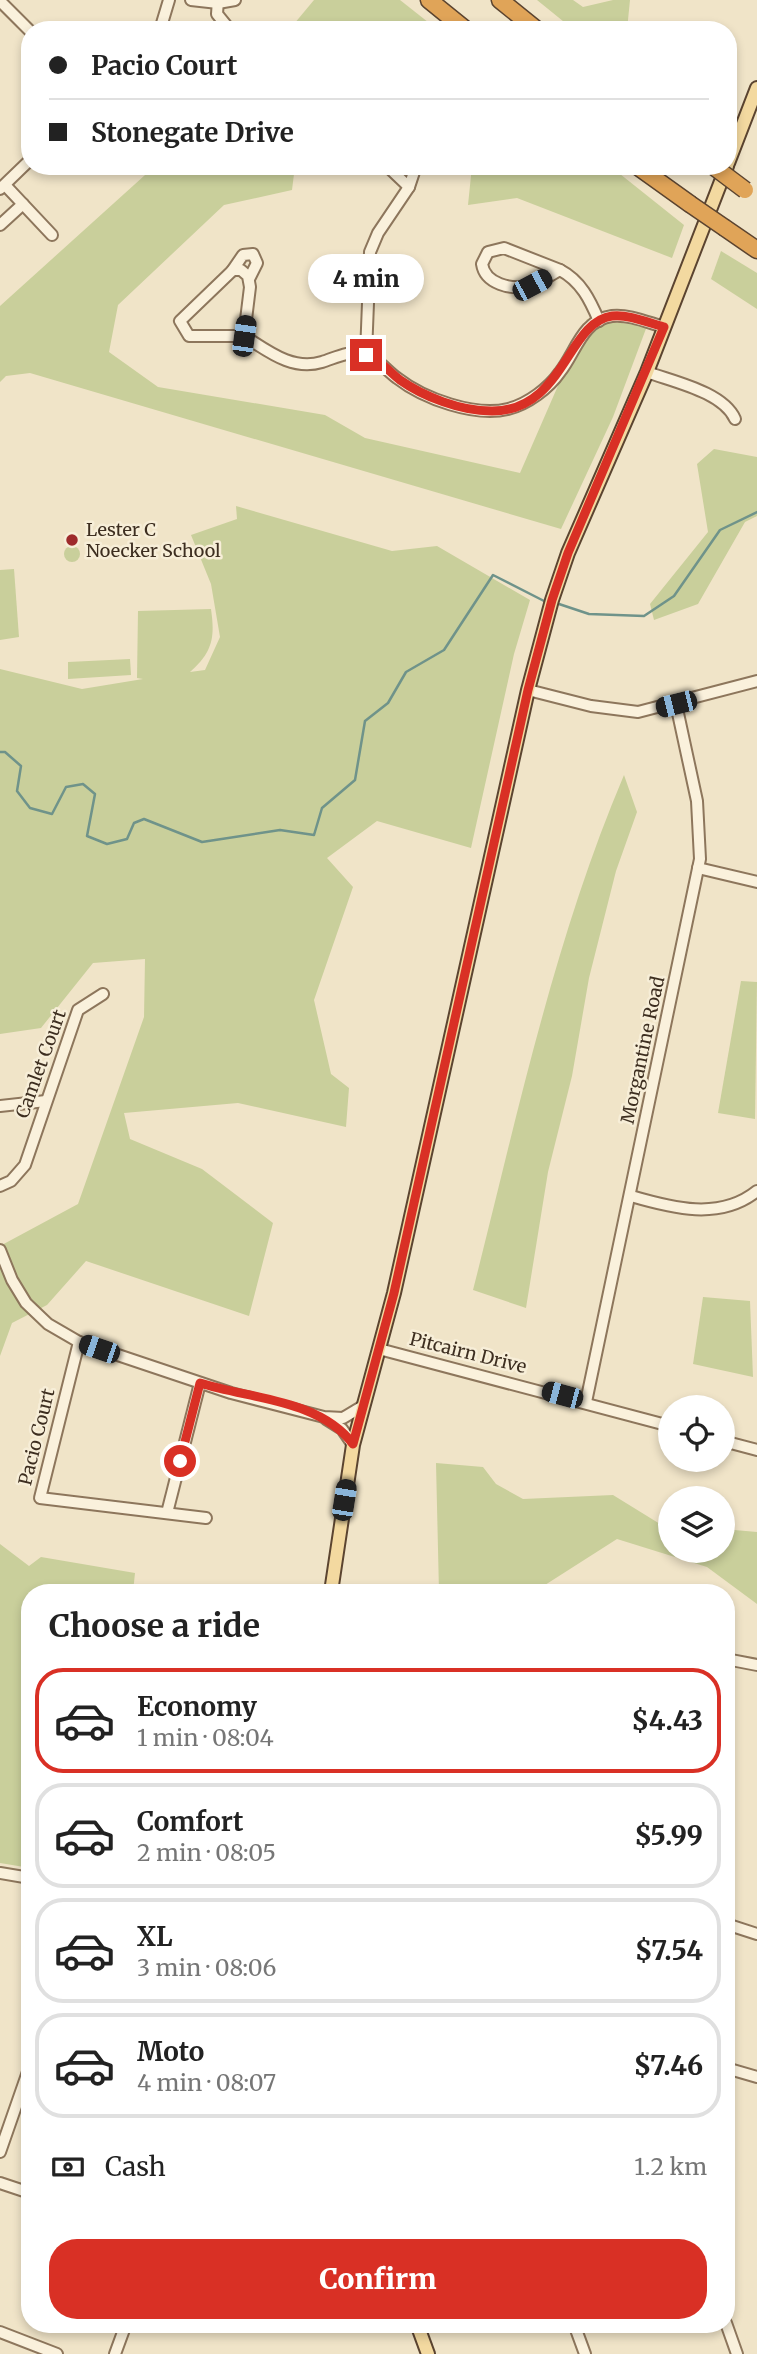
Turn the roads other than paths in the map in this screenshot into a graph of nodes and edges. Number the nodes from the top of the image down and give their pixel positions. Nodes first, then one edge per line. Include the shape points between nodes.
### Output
1 (169, 0) edge
2 (191, 0) edge
3 (235, 0) edge
4 (429, 0) edge
5 (500, 0) edge
6 (0, 1) edge
7 (218, 1) edge
8 (163, 21) edge
9 (223, 21) edge
10 (455, 21) edge
11 (526, 21) edge
12 (21, 22) edge
13 (757, 88) edge
14 (737, 139) edge
15 (21, 169) edge
16 (396, 175) edge
17 (413, 175) edge
18 (650, 175) edge
19 (723, 175) edge
20 (725, 175) edge
21 (2, 187) edge
22 (409, 187) junction
23 (751, 194) edge
24 (23, 204) junction
25 (0, 225) edge
26 (52, 235) dead end
27 (757, 250) edge
28 (560, 270) junction
29 (232, 271) junction
30 (249, 279) junction
31 (599, 321) junction
32 (664, 327) junction
33 (244, 336) junction
34 (366, 355) junction
35 (647, 372) junction
36 (735, 419) dead end
37 (757, 681) edge
38 (528, 690) junction
39 (676, 704) junction
40 (698, 868) junction
41 (757, 882) edge
42 (103, 995) dead end
43 (46, 1101) junction
44 (0, 1106) edge
45 (0, 1186) edge
46 (757, 1191) edge
47 (631, 1196) junction
48 (0, 1250) edge
49 (79, 1342) junction
50 (379, 1349) junction
51 (200, 1383) junction
52 (586, 1402) junction
53 (363, 1406) junction
54 (324, 1417) junction
55 (658, 1423) edge
56 (353, 1444) junction
57 (735, 1444) edge
58 (757, 1450) edge
59 (167, 1513) junction
60 (206, 1518) dead end
61 (332, 1584) edge
62 (735, 1661) edge
63 (757, 1665) edge
64 (0, 1873) edge
65 (21, 1876) edge
66 (735, 1927) edge
67 (757, 1934) edge
68 (735, 2071) edge
69 (757, 2077) edge
70 (21, 2092) edge
71 (0, 2152) edge
72 (0, 2183) edge
73 (21, 2190) edge
74 (0, 2332) edge
75 (123, 2333) edge
76 (420, 2333) edge
77 (577, 2333) edge
78 (730, 2333) edge
79 (57, 2354) edge
80 (115, 2354) edge
81 (428, 2354) edge
82 (585, 2354) edge
83 (737, 2354) edge

1 - 8 street
2 - 7 street
3 - 7 street
4 - 10 highway
5 - 11 highway
6 - 12 street
7 - 9 street
13 - 14 main road
15 - 21 street
16 - 22 street
17 - 22 street
18 - 27 highway, bridge
19 - 32 main road
20 - 23 highway, bridge
21 - 24 street
22 - 34 street via 370,252
24 - 25 street
24 - 26 street
28 - 28 street via 504,248 488,252 482,264 490,280 522,287
28 - 31 street via 578,283
29 - 30 street via 241,270
29 - 30 street via 243,255 253,254 257,263
29 - 33 street via 180,321 194,338
30 - 33 street
31 - 32 street via 621,316
31 - 34 street via 582,335 559,375 543,390 510,408 491,411 414,390
32 - 35 main road
33 - 34 street via 287,362 319,363 349,353
35 - 36 street via 719,401 731,409
35 - 38 main road via 568,553
37 - 39 street
38 - 39 street via 616,711 638,712
38 - 50 main road
39 - 40 street, Morgantine Road via 697,801
40 - 41 street
40 - 47 street, Morgantine Road
42 - 43 street, Camlet Court via 78,1010
43 - 44 street
43 - 45 street, Camlet Court via 25,1165
46 - 47 street via 739,1202 702,1210 677,1209
47 - 52 street, Morgantine Road
48 - 49 street via 26,1303 48,1324
49 - 51 street
49 - 59 street, Pacio Court via 40,1498
50 - 52 street, Pitcairn Drive
50 - 53 main road
51 - 54 street
51 - 59 street
52 - 55 street, Pitcairn Drive
53 - 54 street via 343,1418
53 - 56 main road
54 - 56 street
56 - 61 main road
57 - 58 street
59 - 60 street, Pacio Court
62 - 63 street
64 - 65 street
66 - 67 street
68 - 69 street
70 - 71 street
72 - 73 street
74 - 79 street
75 - 80 street
76 - 81 main road
77 - 82 street
78 - 83 street

